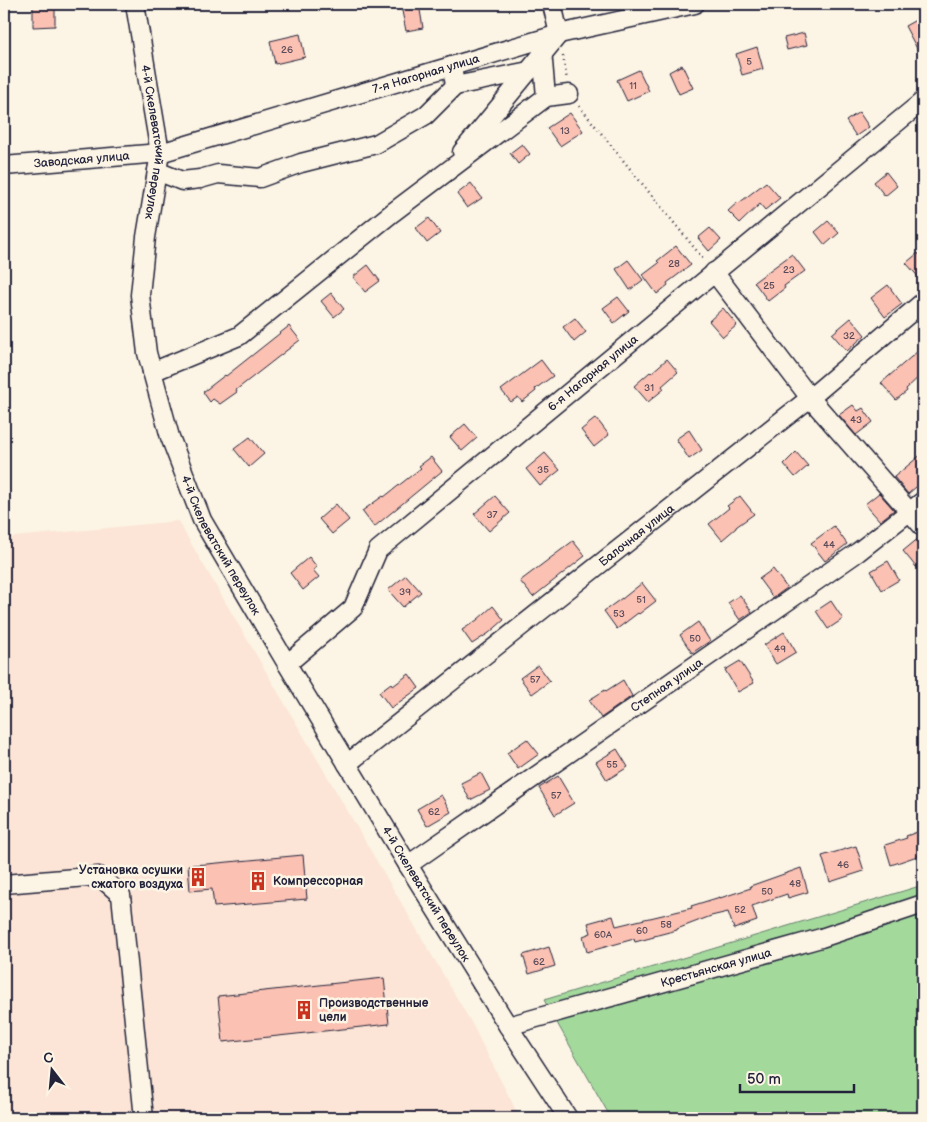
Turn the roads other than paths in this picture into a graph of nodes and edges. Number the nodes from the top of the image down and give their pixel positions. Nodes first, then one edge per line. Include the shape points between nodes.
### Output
1 (135, 4) edge
2 (552, 4) edge
3 (695, 4) edge
4 (559, 34) junction
5 (542, 47) junction
6 (452, 66) junction
7 (529, 71) junction
8 (455, 86) junction
9 (569, 94) road end
10 (546, 97) junction
11 (923, 101) edge
12 (160, 153) junction
13 (4, 166) edge
14 (157, 171) junction
15 (444, 174) junction
16 (714, 272) junction
17 (923, 302) edge
18 (152, 372) junction
19 (810, 398) junction
20 (917, 507) edge
21 (923, 527) edge
22 (287, 664) junction
23 (347, 764) junction
24 (408, 865) junction
25 (4, 884) edge
26 (923, 904) edge
27 (508, 1026) junction
28 (144, 1118) edge
29 (568, 1118) edge

1 - 12 street, 4-й Скелеватский переулок
2 - 4 street
3 - 4 street, 7-я Нагорная улица
4 - 5 street, 7-я Нагорная улица
5 - 6 street, 7-я Нагорная улица
5 - 7 street
5 - 10 street
6 - 8 street
6 - 12 street, 7-я Нагорная улица
7 - 8 street
7 - 15 street
8 - 14 street via 426,115 376,144 301,163 260,178 218,174 182,181
9 - 10 street
10 - 15 street
11 - 16 street, 6-я Нагорная улица
12 - 13 street, Заводская улица
12 - 14 street, 4-й Скелеватский переулок
14 - 18 street, 4-й Скелеватский переулок via 140,295
15 - 18 street via 239,336
16 - 19 street
16 - 22 street, 6-я Нагорная улица via 378,550 353,608
17 - 19 street, Балочная улица
18 - 22 street, 4-й Скелеватский переулок via 170,438 202,520
19 - 20 street
19 - 23 street, Балочная улица
20 - 21 street
20 - 24 street, Степная улица via 858,552
22 - 23 street, 4-й Скелеватский переулок
23 - 24 street, 4-й Скелеватский переулок
24 - 27 street, 4-й Скелеватский переулок
25 - 28 street via 99,876 121,896
26 - 27 street, Крестьянская улица via 821,938
27 - 29 street, 4-й Скелеватский переулок

